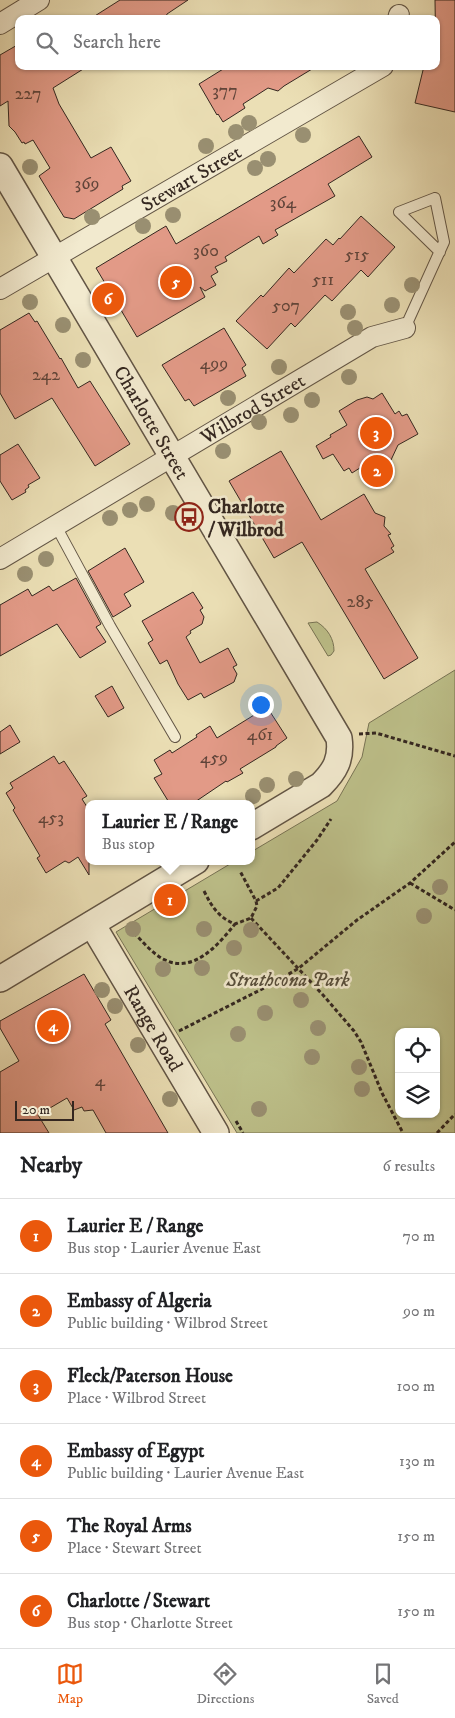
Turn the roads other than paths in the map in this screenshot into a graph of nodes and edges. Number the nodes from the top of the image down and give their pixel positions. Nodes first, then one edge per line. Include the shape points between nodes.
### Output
1 (39, 0) edge
2 (0, 24) edge
3 (376, 70) edge
4 (0, 166) edge
5 (440, 252) junction
6 (54, 257) junction
7 (0, 289) edge
8 (405, 328) joint
9 (173, 456) junction
10 (56, 526) junction
11 (0, 559) edge
12 (175, 737) dead end
13 (255, 825) edge
14 (189, 865) edge
15 (92, 924) junction
16 (0, 979) edge
17 (216, 1133) edge

1 - 2 street
3 - 6 street, Stewart Street
4 - 6 street, Charlotte Street
5 - 5 lane via 420,232 399,212 435,198 444,242
5 - 8 lane
6 - 7 street, Stewart Street
6 - 9 street, Charlotte Street
8 - 9 street, Wilbrod Street via 372,337
9 - 10 street, Wilbrod Street
9 - 13 street, Charlotte Street via 338,738 339,760 321,785
10 - 11 street, Wilbrod Street
10 - 12 lane
14 - 15 street
15 - 16 street
15 - 17 street, Range Road

